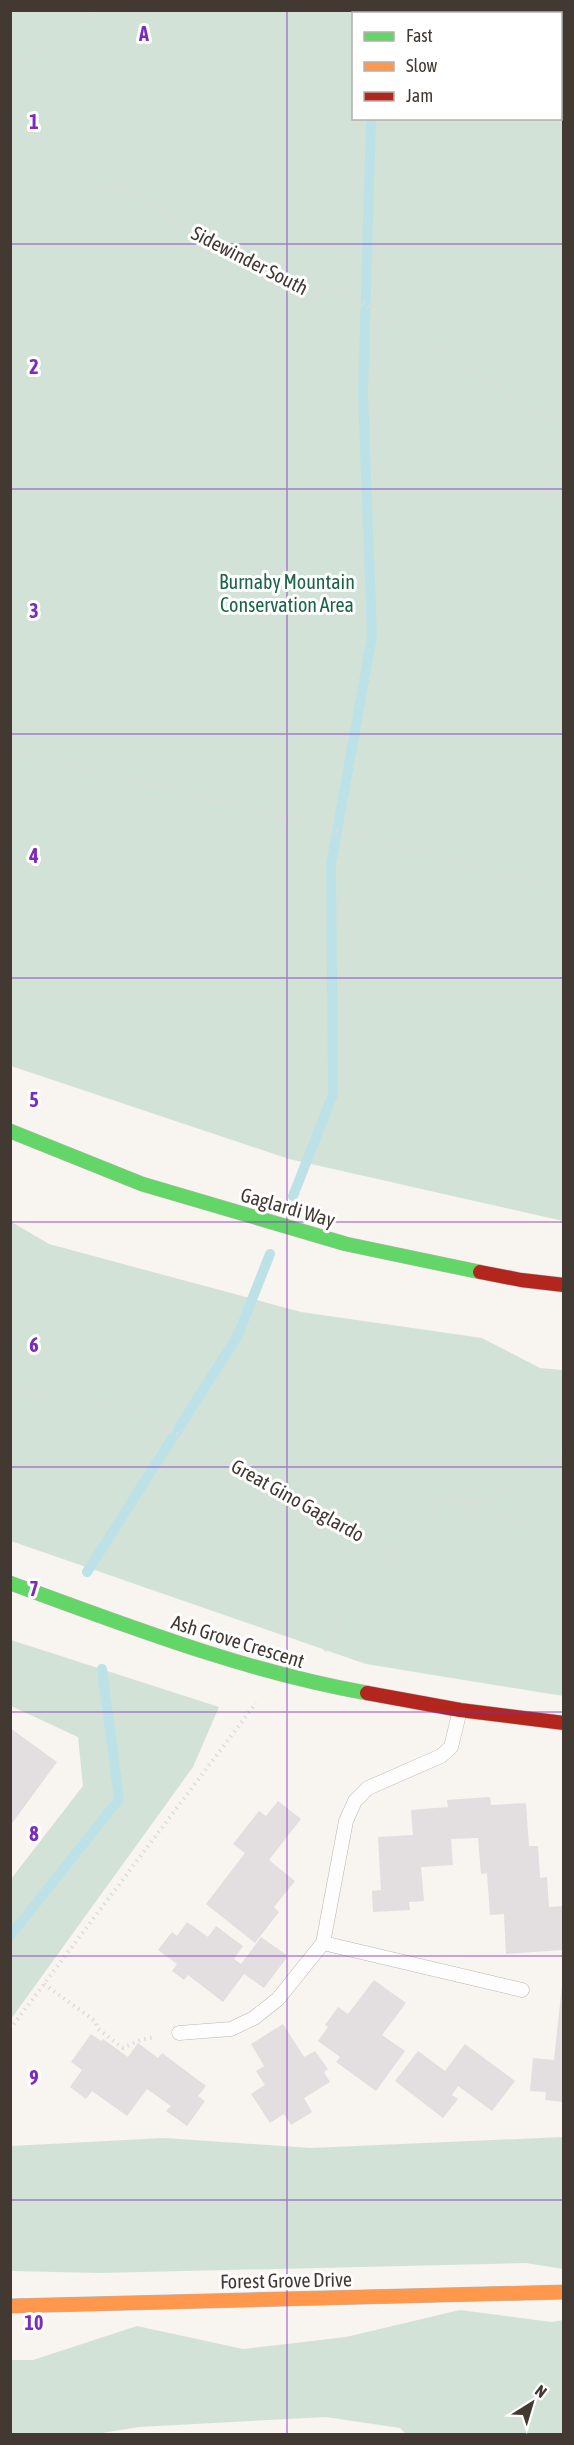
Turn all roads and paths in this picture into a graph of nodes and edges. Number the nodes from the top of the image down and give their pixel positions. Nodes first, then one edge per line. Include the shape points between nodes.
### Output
1 (103, 10) edge
2 (10, 72) edge
3 (10, 113) edge
4 (564, 427) edge
5 (564, 456) edge
6 (564, 501) edge
7 (10, 750) edge
8 (564, 891) edge
9 (10, 1131) edge
10 (564, 1285) edge
11 (10, 1389) edge
12 (564, 1446) edge
13 (444, 1499) junction
14 (564, 1538) edge
15 (394, 1554) junction
16 (10, 1583) edge
17 (343, 1619) dead end
18 (260, 1698) dead end
19 (460, 1710) junction
20 (564, 1723) edge
21 (323, 1943) junction
22 (45, 1984) junction
23 (522, 1990) dead end
24 (10, 2029) edge
25 (179, 2033) joint
26 (564, 2292) edge
27 (10, 2307) edge

1 - 2 path via 19,62
3 - 4 path, Sidewinder South via 25,131 69,155 96,188 125,188 205,240 311,293 344,292
5 - 6 path via 542,473 551,498
7 - 8 path
9 - 10 street, Gaglardi Way via 142,1184 346,1244 521,1280
11 - 15 path, Great Gino Gaglardo via 130,1410 299,1497
12 - 13 path via 561,1453 483,1503
13 - 14 path
13 - 15 path
15 - 17 path
16 - 19 street, Ash Grove Crescent via 179,1644 308,1683
18 - 22 path
19 - 20 street, Ash Grove Crescent
19 - 21 lane via 453,1741 441,1756 368,1788 355,1802 346,1821
21 - 23 lane
21 - 25 lane via 278,1999 254,2018 231,2029
22 - 24 path
22 - 25 path via 123,2048 140,2040
26 - 27 street, Forest Grove Drive

